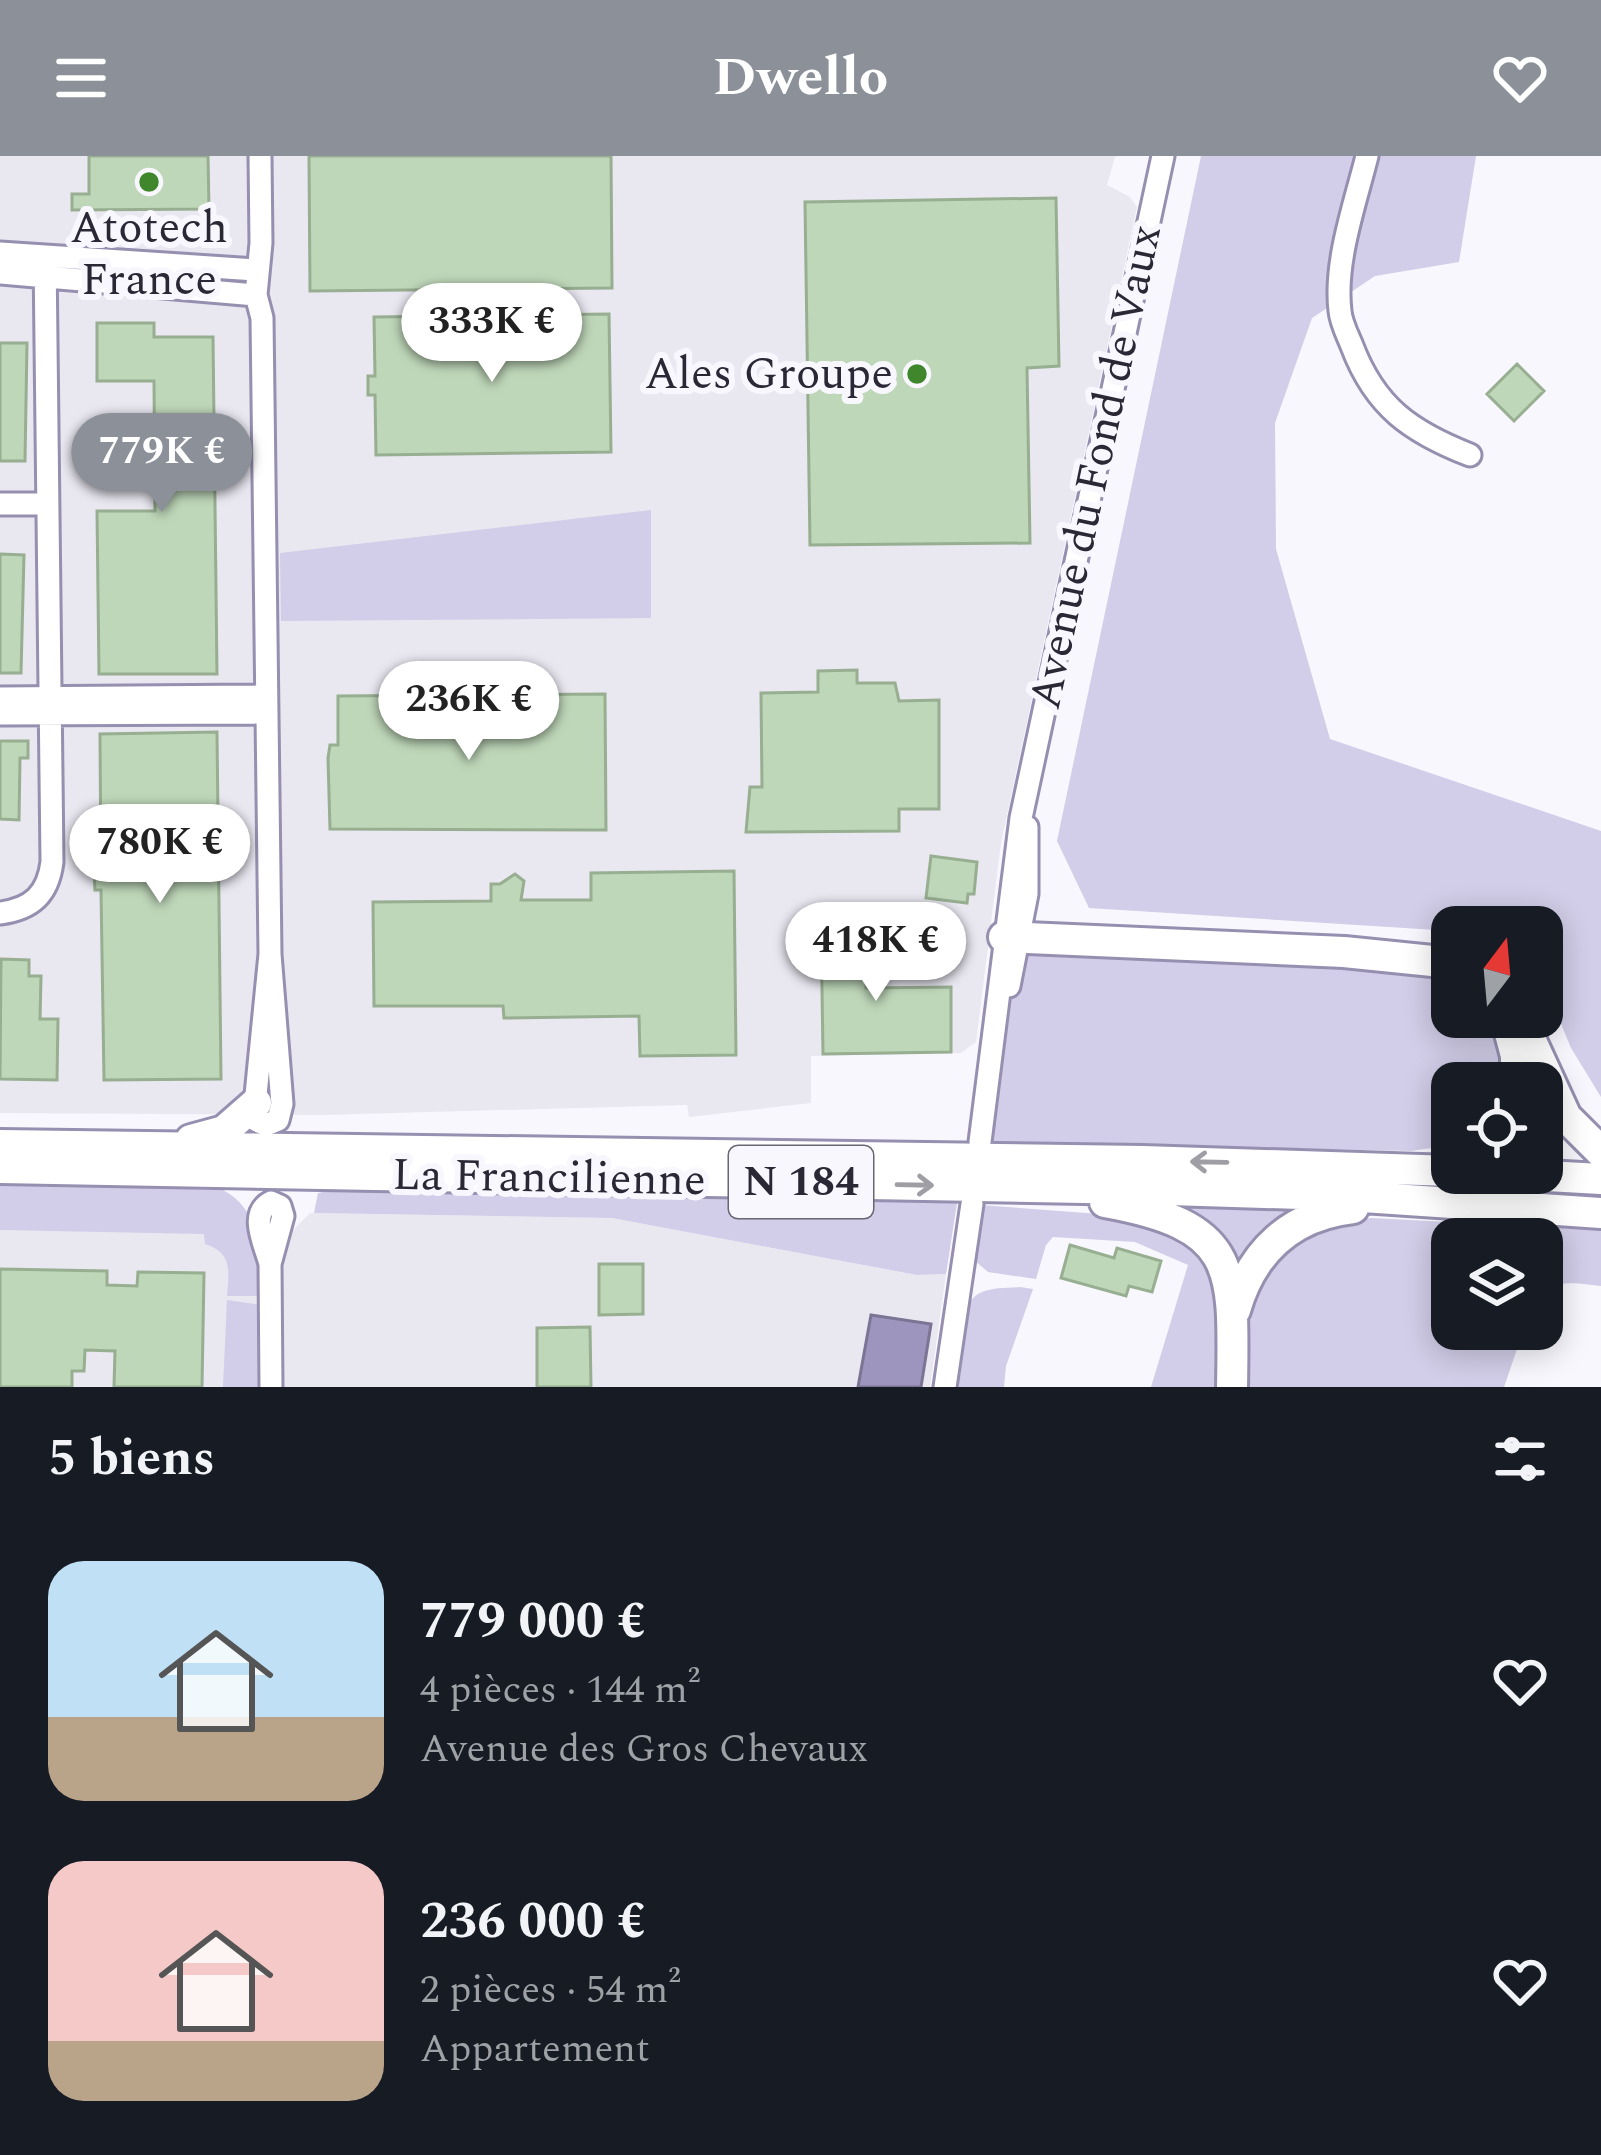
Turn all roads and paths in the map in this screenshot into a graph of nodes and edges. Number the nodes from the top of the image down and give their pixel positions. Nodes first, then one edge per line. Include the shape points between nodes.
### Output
1 (260, 156) edge
2 (1163, 156) edge
3 (1366, 156) edge
4 (0, 253) edge
5 (45, 266) junction
6 (256, 270) junction
7 (0, 274) edge
8 (256, 295) junction
9 (1470, 454) dead end
10 (0, 504) edge
11 (47, 504) junction
12 (0, 698) edge
13 (266, 705) junction
14 (50, 707) junction
15 (0, 714) edge
16 (0, 914) edge
17 (1012, 938) junction
18 (1431, 961) edge
19 (1530, 1038) edge
20 (256, 1102) joint
21 (980, 1142) dead end
22 (0, 1145) edge
23 (93, 1147) junction
24 (1601, 1153) edge
25 (1431, 1158) edge
26 (1293, 1164) junction
27 (0, 1168) edge
28 (1431, 1170) edge
29 (1563, 1177) edge
30 (1601, 1179) edge
31 (1019, 1187) junction
32 (1409, 1202) junction
33 (972, 1204) dead end
34 (1601, 1213) edge
35 (269, 1264) dead end
36 (1234, 1316) junction
37 (271, 1387) edge
38 (945, 1387) edge
39 (1232, 1387) edge

1 - 6 street
2 - 17 street, Avenue du Fond de Vaux via 1030,779 1029,871
3 - 9 street via 1340,313 1364,376 1396,416
4 - 5 street
5 - 6 street
5 - 7 street
5 - 8 street
5 - 11 street
6 - 8 street
8 - 13 street
10 - 11 street
11 - 14 street
12 - 14 street
13 - 14 street
13 - 20 street via 270,954
14 - 15 street
14 - 16 street via 47,884 36,901
17 - 18 highway
17 - 21 street, Avenue du Fond de Vaux
19 - 24 highway via 1566,1117
20 - 23 highway via 238,1122 203,1139
22 - 23 highway, La Francilienne / N 184
26 -> 23 highway, La Francilienne / N 184
25 - 26 highway
26 - 28 highway, La Francilienne / N 184
27 -> 31 highway, La Francilienne / N 184
29 - 30 highway
31 - 32 highway, La Francilienne / N 184
31 - 36 highway via 1148,1211 1193,1229 1226,1266
32 - 34 highway, La Francilienne / N 184
32 - 36 highway via 1342,1209 1291,1227 1257,1259
33 - 38 street
35 - 37 street
36 - 39 highway

